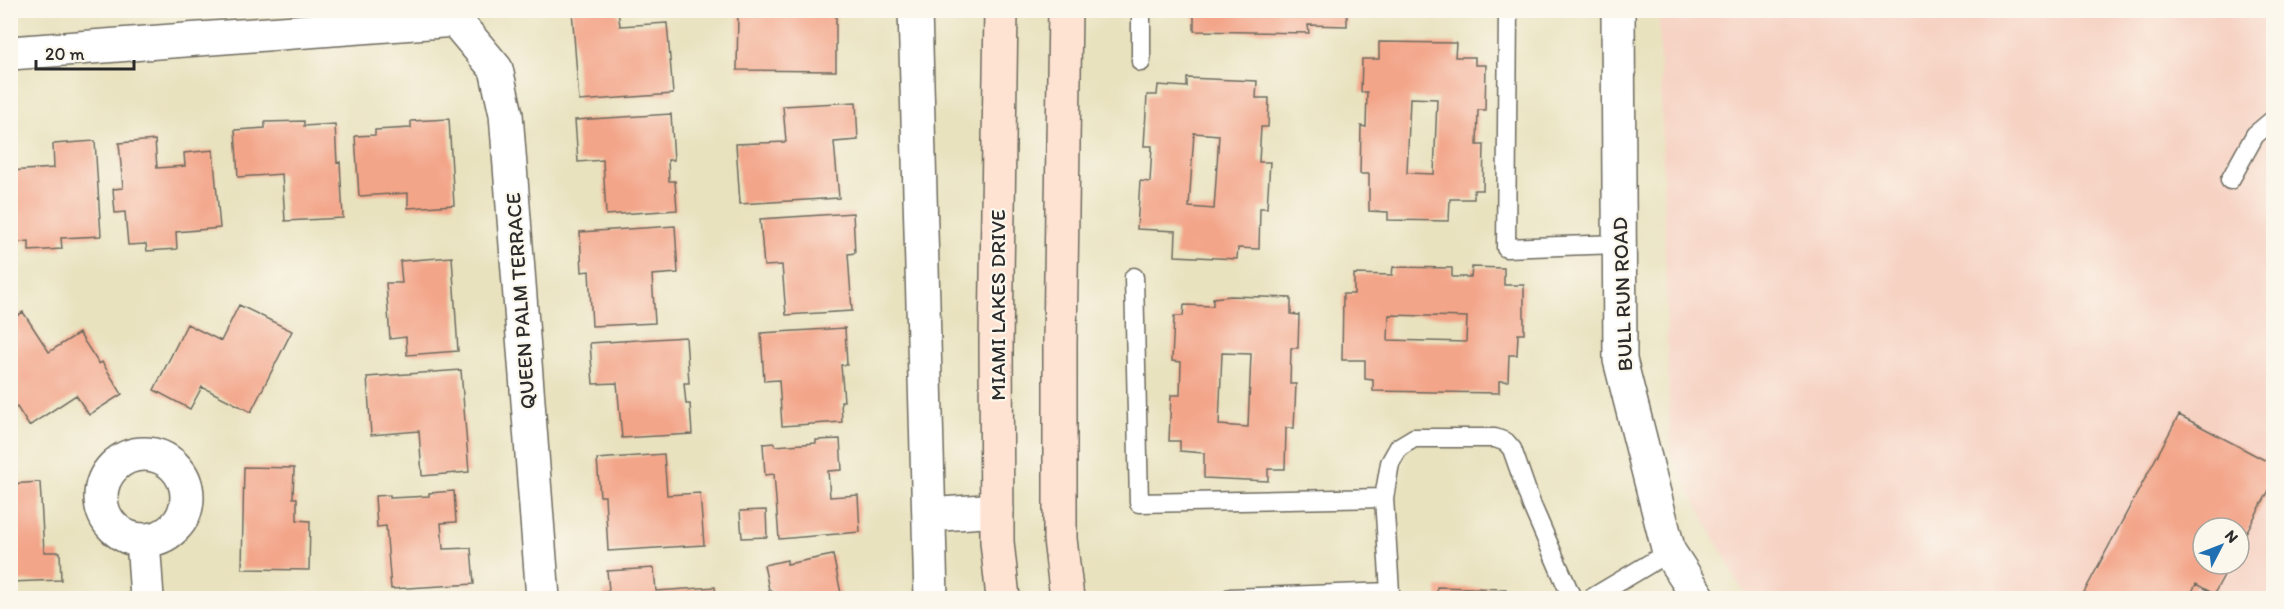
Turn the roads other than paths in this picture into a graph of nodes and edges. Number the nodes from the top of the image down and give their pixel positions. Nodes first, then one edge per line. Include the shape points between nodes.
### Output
1 (915, 10) edge
2 (1001, 10) edge
3 (1065, 10) edge
4 (1142, 10) edge
5 (1508, 10) edge
6 (1618, 10) edge
7 (10, 53) edge
8 (1141, 62) dead end
9 (2274, 119) edge
10 (2230, 180) dead end
11 (1619, 244) junction
12 (1134, 277) dead end
13 (1384, 498) junction
14 (997, 510) junction
15 (928, 515) junction
16 (143, 540) dead end
17 (1669, 552) junction
18 (147, 598) edge
19 (543, 598) edge
20 (931, 598) edge
21 (1003, 598) edge
22 (1067, 598) edge
23 (1230, 598) edge
24 (1572, 598) edge
25 (1592, 598) edge
26 (1699, 598) edge

1 - 15 street
2 - 14 main road, MIAMI LAKES DRIVE
3 - 22 main road via 1060,539
4 - 8 lane
5 - 11 lane via 1506,249
6 - 11 street, BULL RUN ROAD
7 - 19 street, QUEEN PALM TERRACE via 455,20 496,69 506,114
9 - 10 lane via 2255,135
11 - 17 street, BULL RUN ROAD via 1620,360
12 - 13 lane via 1139,503
13 - 23 lane via 1390,592
13 - 24 lane via 1390,463 1399,447 1414,438 1495,438 1506,442
14 - 15 street
14 - 21 main road, MIAMI LAKES DRIVE
15 - 20 street
16 - 18 street
17 - 25 lane
17 - 26 street, BULL RUN ROAD

